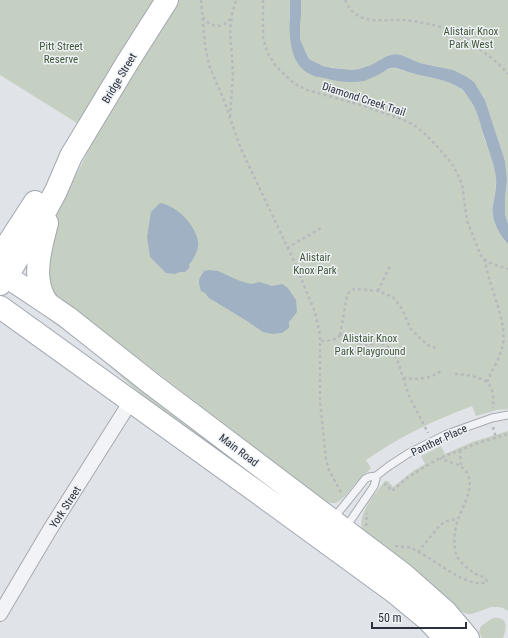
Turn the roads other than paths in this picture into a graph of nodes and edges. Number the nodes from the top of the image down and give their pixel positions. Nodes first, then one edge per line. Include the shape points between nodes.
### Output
1 (167, 0) edge
2 (71, 156) junction
3 (50, 202) junction
4 (0, 256) edge
5 (2, 278) edge
6 (48, 304) junction
7 (0, 307) edge
8 (131, 401) junction
9 (508, 415) edge
10 (376, 476) junction
11 (338, 525) junction
12 (326, 542) junction
13 (0, 614) edge
14 (454, 635) edge

1 - 2 main road, Bridge Street
2 - 3 main road, Bridge Street
2 - 4 main road, Bridge Street via 39,196
3 - 5 main road, Bridge Street
3 - 6 main road via 39,267 40,287
5 - 6 main road, Main Road
6 - 11 main road, Main Road
7 - 8 main road, Main Road
8 - 12 main road, Main Road
8 - 13 street, York Street
9 - 10 lane, Panther Place via 462,428 432,441
10 - 11 lane via 374,486
10 - 11 lane, Panther Place via 365,479 347,501
11 - 12 main road via 336,538
11 - 14 main road, Main Road via 404,574 446,612
12 - 14 main road, Main Road via 421,614

